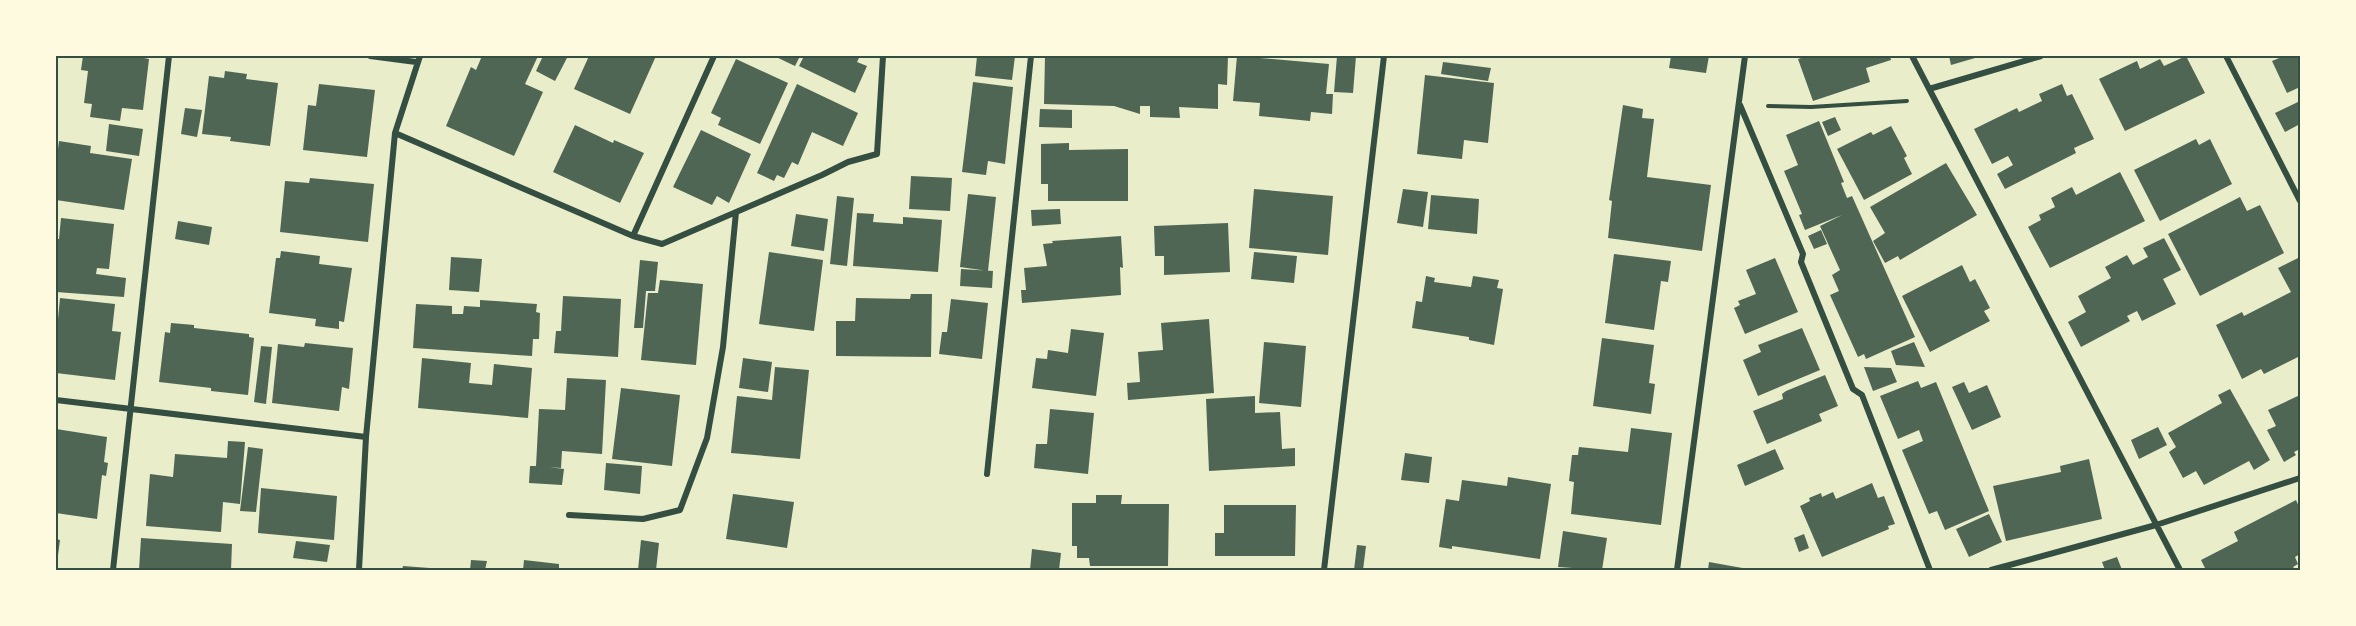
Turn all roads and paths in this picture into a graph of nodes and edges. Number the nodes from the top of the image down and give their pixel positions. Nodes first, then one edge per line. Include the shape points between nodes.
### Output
1 (169, 56) edge
2 (370, 56) edge
3 (420, 56) edge
4 (714, 56) edge
5 (883, 56) edge
6 (1031, 56) edge
7 (1384, 56) edge
8 (1745, 56) edge
9 (1912, 56) edge
10 (2041, 56) edge
11 (2226, 56) edge
12 (416, 62) junction
13 (1929, 89) junction
14 (1935, 99) junction
15 (1740, 105) junction
16 (395, 134) junction
17 (2301, 201) edge
18 (736, 212) junction
19 (633, 236) junction
20 (56, 400) edge
21 (129, 409) junction
22 (366, 437) junction
23 (987, 474) dead end
24 (2301, 478) edge
25 (569, 515) dead end
26 (2156, 525) junction
27 (113, 570) edge
28 (359, 570) edge
29 (1324, 570) edge
30 (1677, 570) edge
31 (1930, 570) edge
32 (1991, 570) edge
33 (2180, 570) edge

1 - 21 street
2 - 12 street
3 - 12 street
4 - 19 street
5 - 18 street via 877,154 848,162
6 - 23 street
7 - 29 street
8 - 15 street
9 - 13 street
10 - 13 street
11 - 17 street
12 - 16 street
13 - 14 street
14 - 15 path via 1811,107
14 - 26 street
15 - 30 street
15 - 31 street via 1803,254 1802,262 1853,389 1862,395
16 - 19 street
16 - 22 street
18 - 19 street via 662,244
18 - 25 street via 723,347 707,438 680,510 643,519
20 - 21 street
21 - 22 street
21 - 27 street
22 - 28 street
24 - 26 street
26 - 32 street
26 - 33 street

